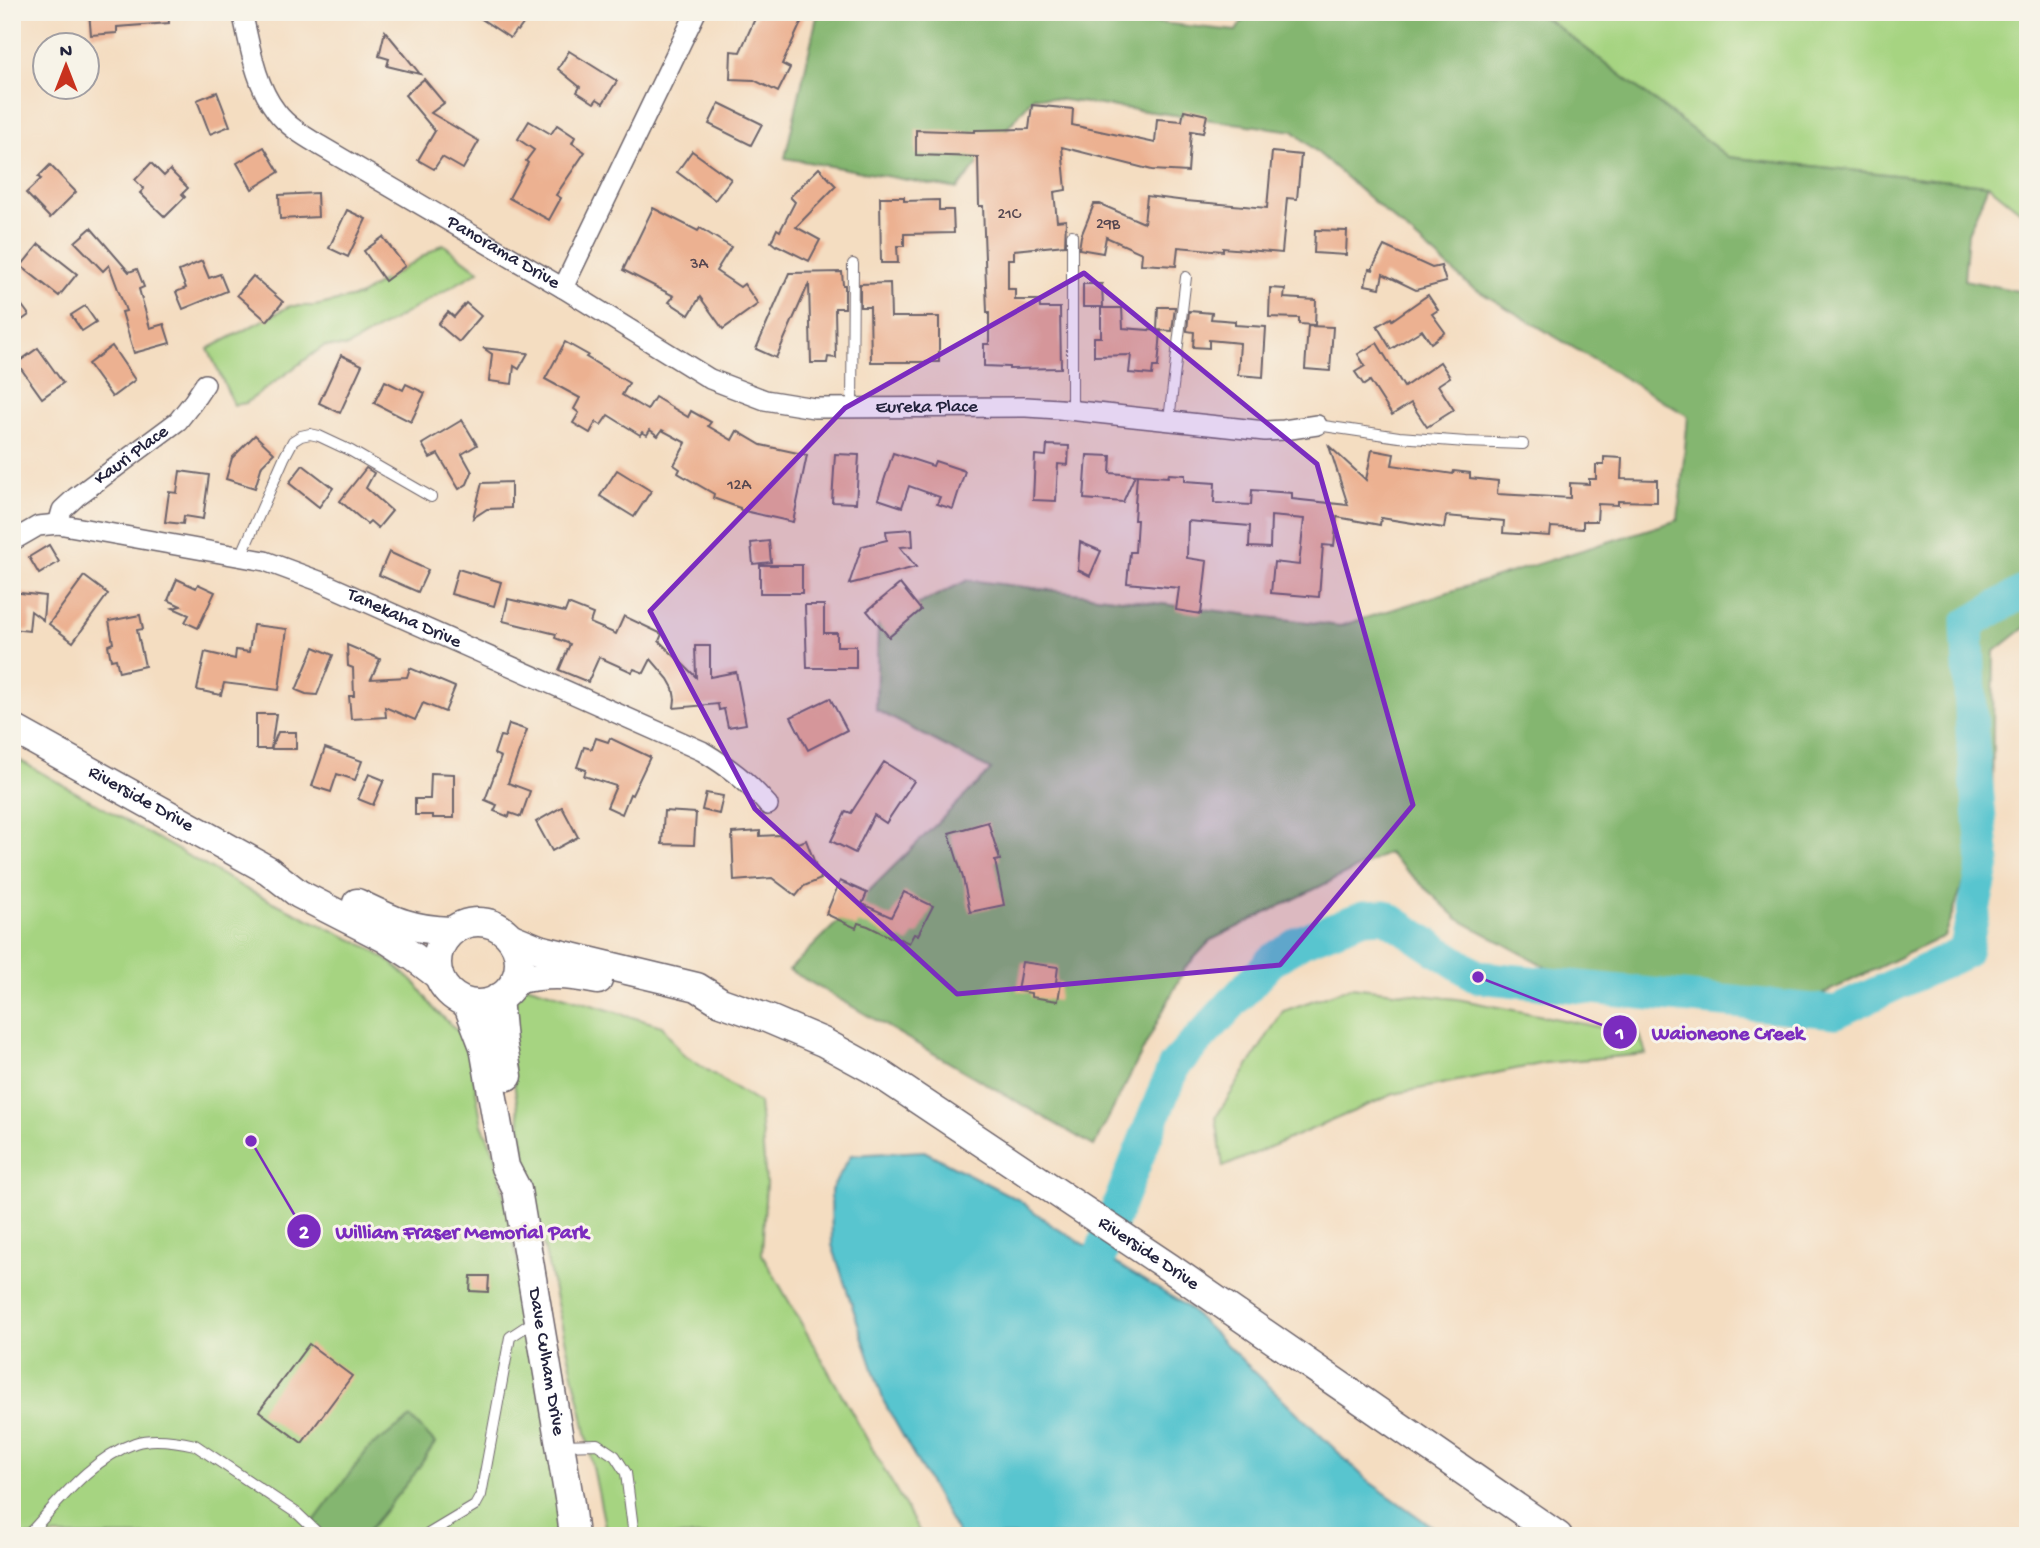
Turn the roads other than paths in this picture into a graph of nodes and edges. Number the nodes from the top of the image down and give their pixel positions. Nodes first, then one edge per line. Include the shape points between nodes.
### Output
1 (242, 12) edge
2 (696, 12) edge
3 (1072, 235) dead end
4 (853, 264) dead end
5 (1185, 276) dead end
6 (563, 288) junction
7 (205, 384) dead end
8 (852, 408) junction
9 (1072, 410) junction
10 (1169, 420) junction
11 (1317, 425) joint
12 (1523, 443) dead end
13 (431, 497) dead end
14 (58, 524) junction
15 (12, 541) edge
16 (241, 556) junction
17 (12, 728) edge
18 (768, 805) dead end
19 (268, 870) junction
20 (451, 931) junction
21 (512, 938) junction
22 (439, 976) junction
23 (507, 989) junction
24 (721, 1002) junction
25 (467, 1003) junction
26 (517, 1190) junction
27 (538, 1319) junction
28 (559, 1445) junction
29 (27, 1536) edge
30 (321, 1536) edge
31 (425, 1536) edge
32 (574, 1536) edge
33 (634, 1536) edge
34 (1558, 1536) edge

1 - 6 street, Panorama Drive via 260,83 287,123
2 - 6 street, Panorama Drive
3 - 9 lane
4 - 8 lane
5 - 10 lane
6 - 8 street, Eureka Place via 710,379 788,405
7 - 14 street, Kauri Place via 178,421 76,497 62,510
8 - 9 street, Eureka Place
9 - 10 street, Eureka Place
10 - 11 street, Eureka Place via 1265,431
11 - 12 lane via 1399,437
13 - 16 lane via 319,436 301,436 293,441
14 - 15 street, Tanekaha Drive via 38,526
14 - 16 street, Tanekaha Drive
16 - 18 street, Tanekaha Drive via 319,580 702,751 748,782
17 - 19 main road, Riverside Drive
19 - 20 main road, Riverside Drive via 306,878 413,928
19 - 22 main road, Riverside Drive via 299,894 385,938
20 - 21 main road via 477,922
20 - 22 main road via 437,957
21 - 23 main road via 519,967
21 - 24 main road, Riverside Drive via 538,949 697,987
22 - 25 main road via 451,995
23 - 24 main road, Riverside Drive via 549,974 567,974 692,1002
23 - 25 main road via 490,1003
23 - 26 main road, Dave Culham Drive via 502,1041 522,1164
24 - 34 main road, Riverside Drive via 822,1042 874,1070
25 - 26 main road, Dave Culham Drive via 484,1047 505,1167
26 - 27 main road, Dave Culham Drive
27 - 28 main road, Dave Culham Drive
27 - 31 lane via 510,1337 481,1495 475,1506
28 - 32 main road, Dave Culham Drive
28 - 33 lane via 597,1444 615,1456 626,1473
29 - 30 lane via 89,1470 119,1450 137,1442 178,1441 195,1445 298,1514

